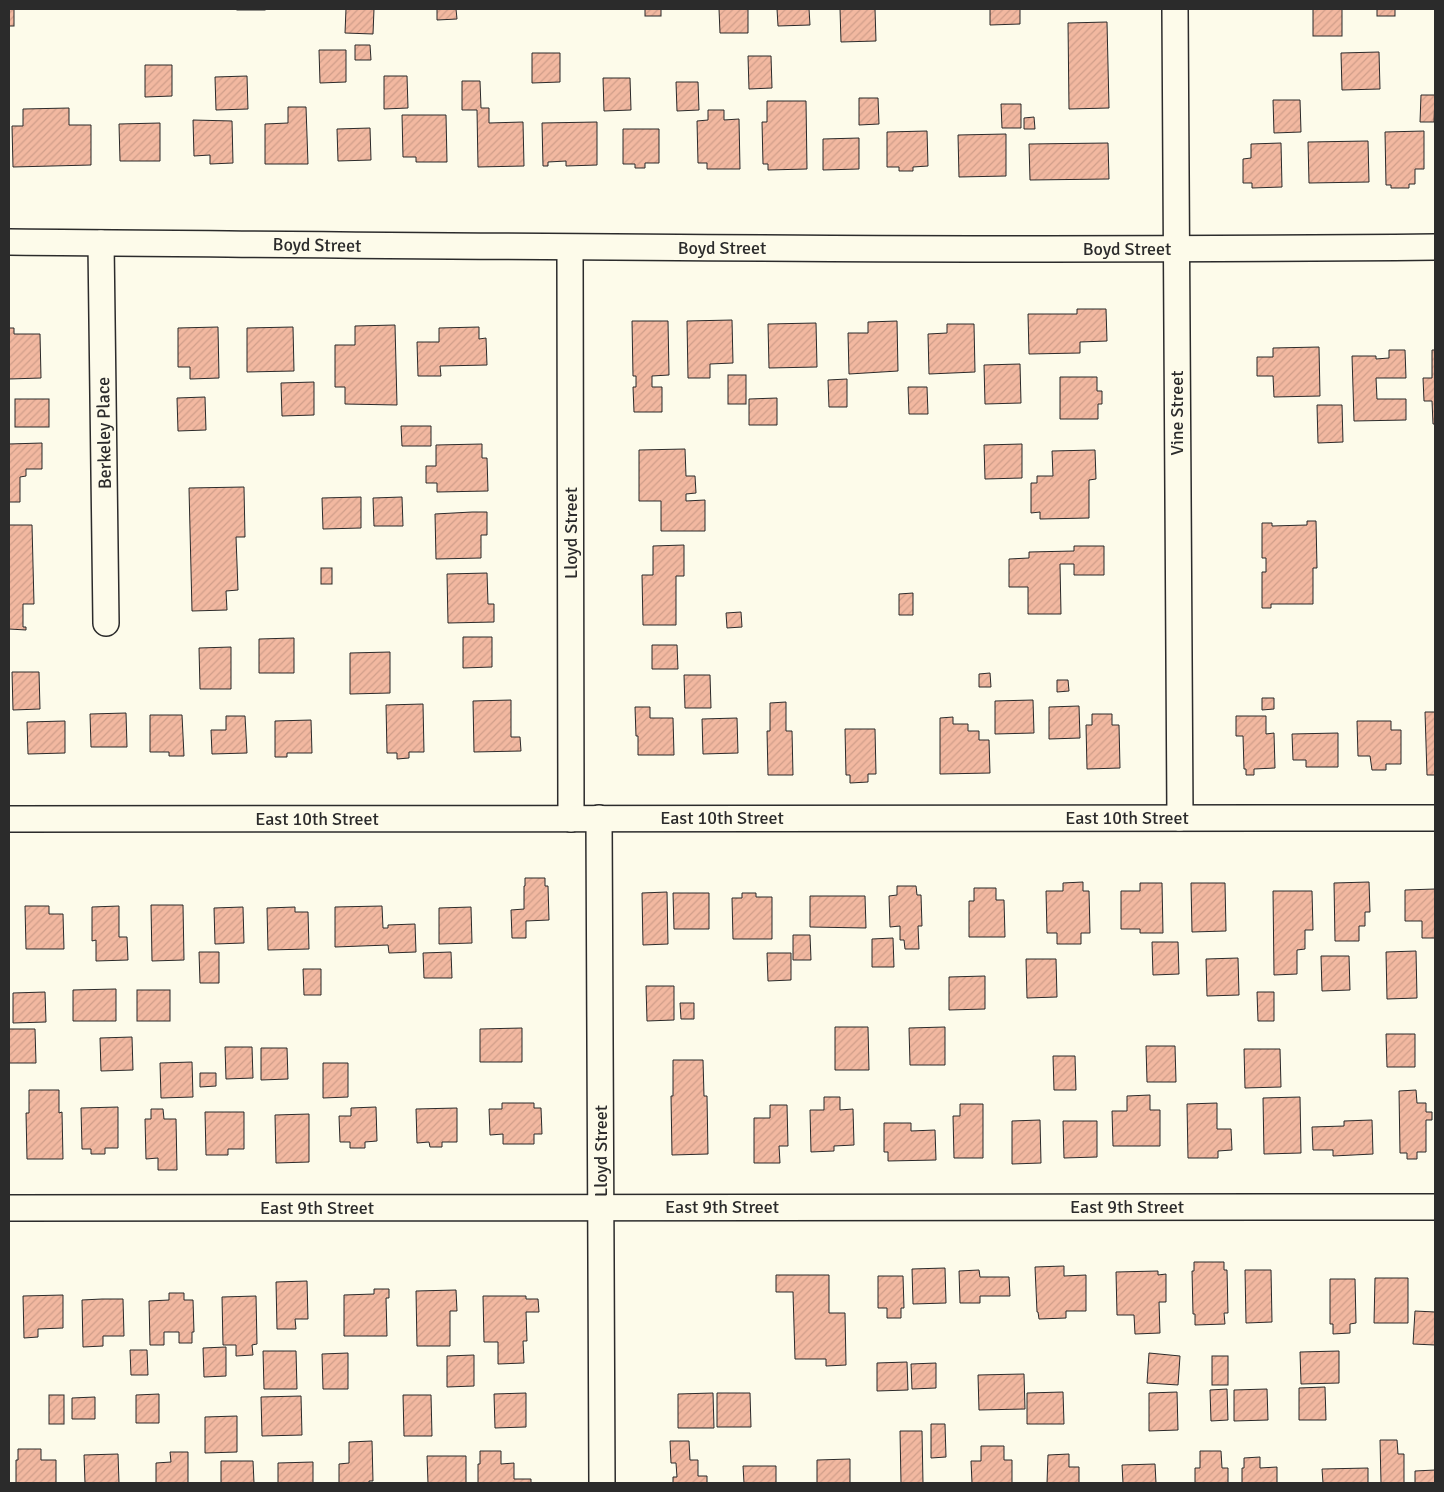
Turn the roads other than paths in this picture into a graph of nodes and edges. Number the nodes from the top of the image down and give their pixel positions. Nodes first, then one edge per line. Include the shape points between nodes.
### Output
1 (1175, 9) edge
2 (9, 242) edge
3 (101, 243) junction
4 (1435, 247) edge
5 (570, 248) junction
6 (1177, 250) junction
7 (106, 623) dead end
8 (599, 818) junction
9 (1180, 818) junction
10 (1435, 818) edge
11 (9, 819) edge
12 (571, 819) junction
13 (1435, 1207) edge
14 (9, 1208) edge
15 (601, 1208) junction
16 (602, 1483) edge

1 - 6 street, Vine Street
2 - 3 street, Boyd Street
3 - 5 street, Boyd Street
3 - 7 street, Berkeley Place
4 - 6 street, Boyd Street
5 - 6 street, Boyd Street
5 - 12 street, Lloyd Street
6 - 9 street, Vine Street
8 - 9 street, East 10th Street
8 - 12 street, East 10th Street
8 - 15 street, Lloyd Street
9 - 10 street, East 10th Street
11 - 12 street, East 10th Street
13 - 15 street, East 9th Street
14 - 15 street, East 9th Street
15 - 16 street, Lloyd Street

